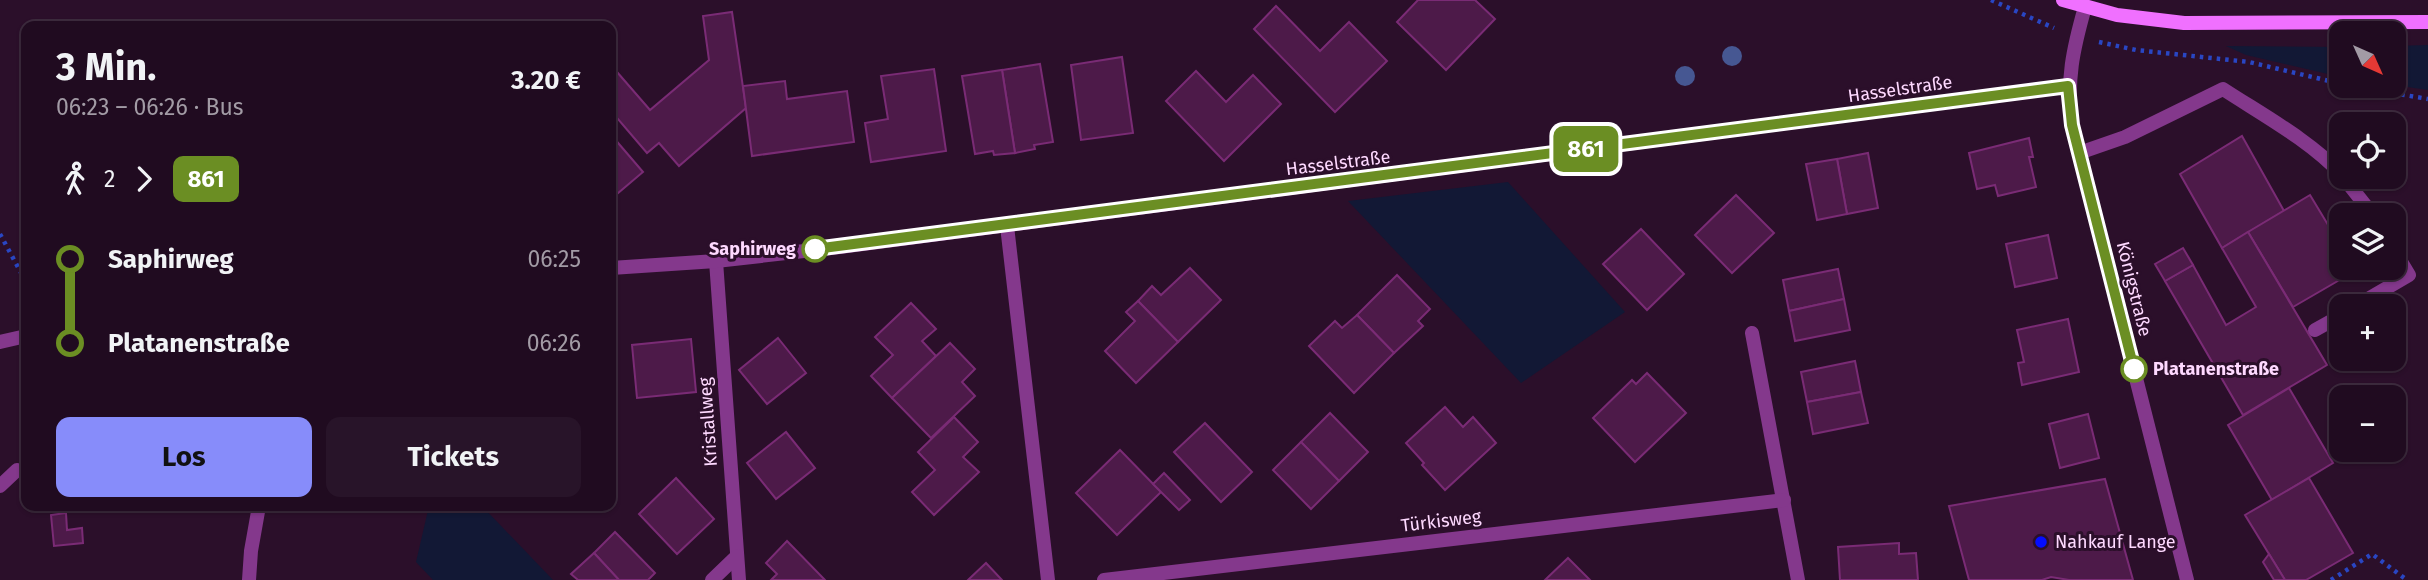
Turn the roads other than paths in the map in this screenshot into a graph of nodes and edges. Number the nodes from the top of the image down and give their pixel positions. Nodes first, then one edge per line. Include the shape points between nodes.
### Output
1 (2063, 0) edge
2 (2085, 7) junction
3 (2428, 22) edge
4 (2068, 86) junction
5 (2079, 153) junction
6 (2329, 163) edge
7 (2353, 189) edge
8 (2364, 203) edge
9 (1007, 226) junction
10 (716, 261) junction
11 (616, 268) edge
12 (2400, 280) edge
13 (2377, 294) edge
14 (2329, 322) edge
15 (2315, 330) dead end
16 (1752, 333) dead end
17 (21, 337) edge
18 (0, 342) edge
19 (17, 470) dead end
20 (0, 486) edge
21 (1784, 499) junction
22 (258, 511) edge
23 (737, 556) junction
24 (249, 580) edge
25 (712, 580) edge
26 (739, 580) edge
27 (1048, 580) edge
28 (1104, 580) edge
29 (1798, 580) edge
30 (2187, 580) edge

1 - 2 main road
2 - 3 main road via 2184,23
2 - 4 street, Königstraße
4 - 5 street, Königstraße
4 - 9 street, Hasselstraße
5 - 6 street via 2125,137 2223,89
5 - 30 street, Königstraße
7 - 8 street
9 - 10 street, Hasselstraße
9 - 27 street
10 - 11 street, Hasselstraße
10 - 23 street, Kristallweg
12 - 13 street
14 - 15 street
16 - 21 street
17 - 18 street
19 - 20 street
21 - 28 street, Türkisweg
21 - 29 street
22 - 24 street
23 - 25 street
23 - 26 street, Kristallweg

